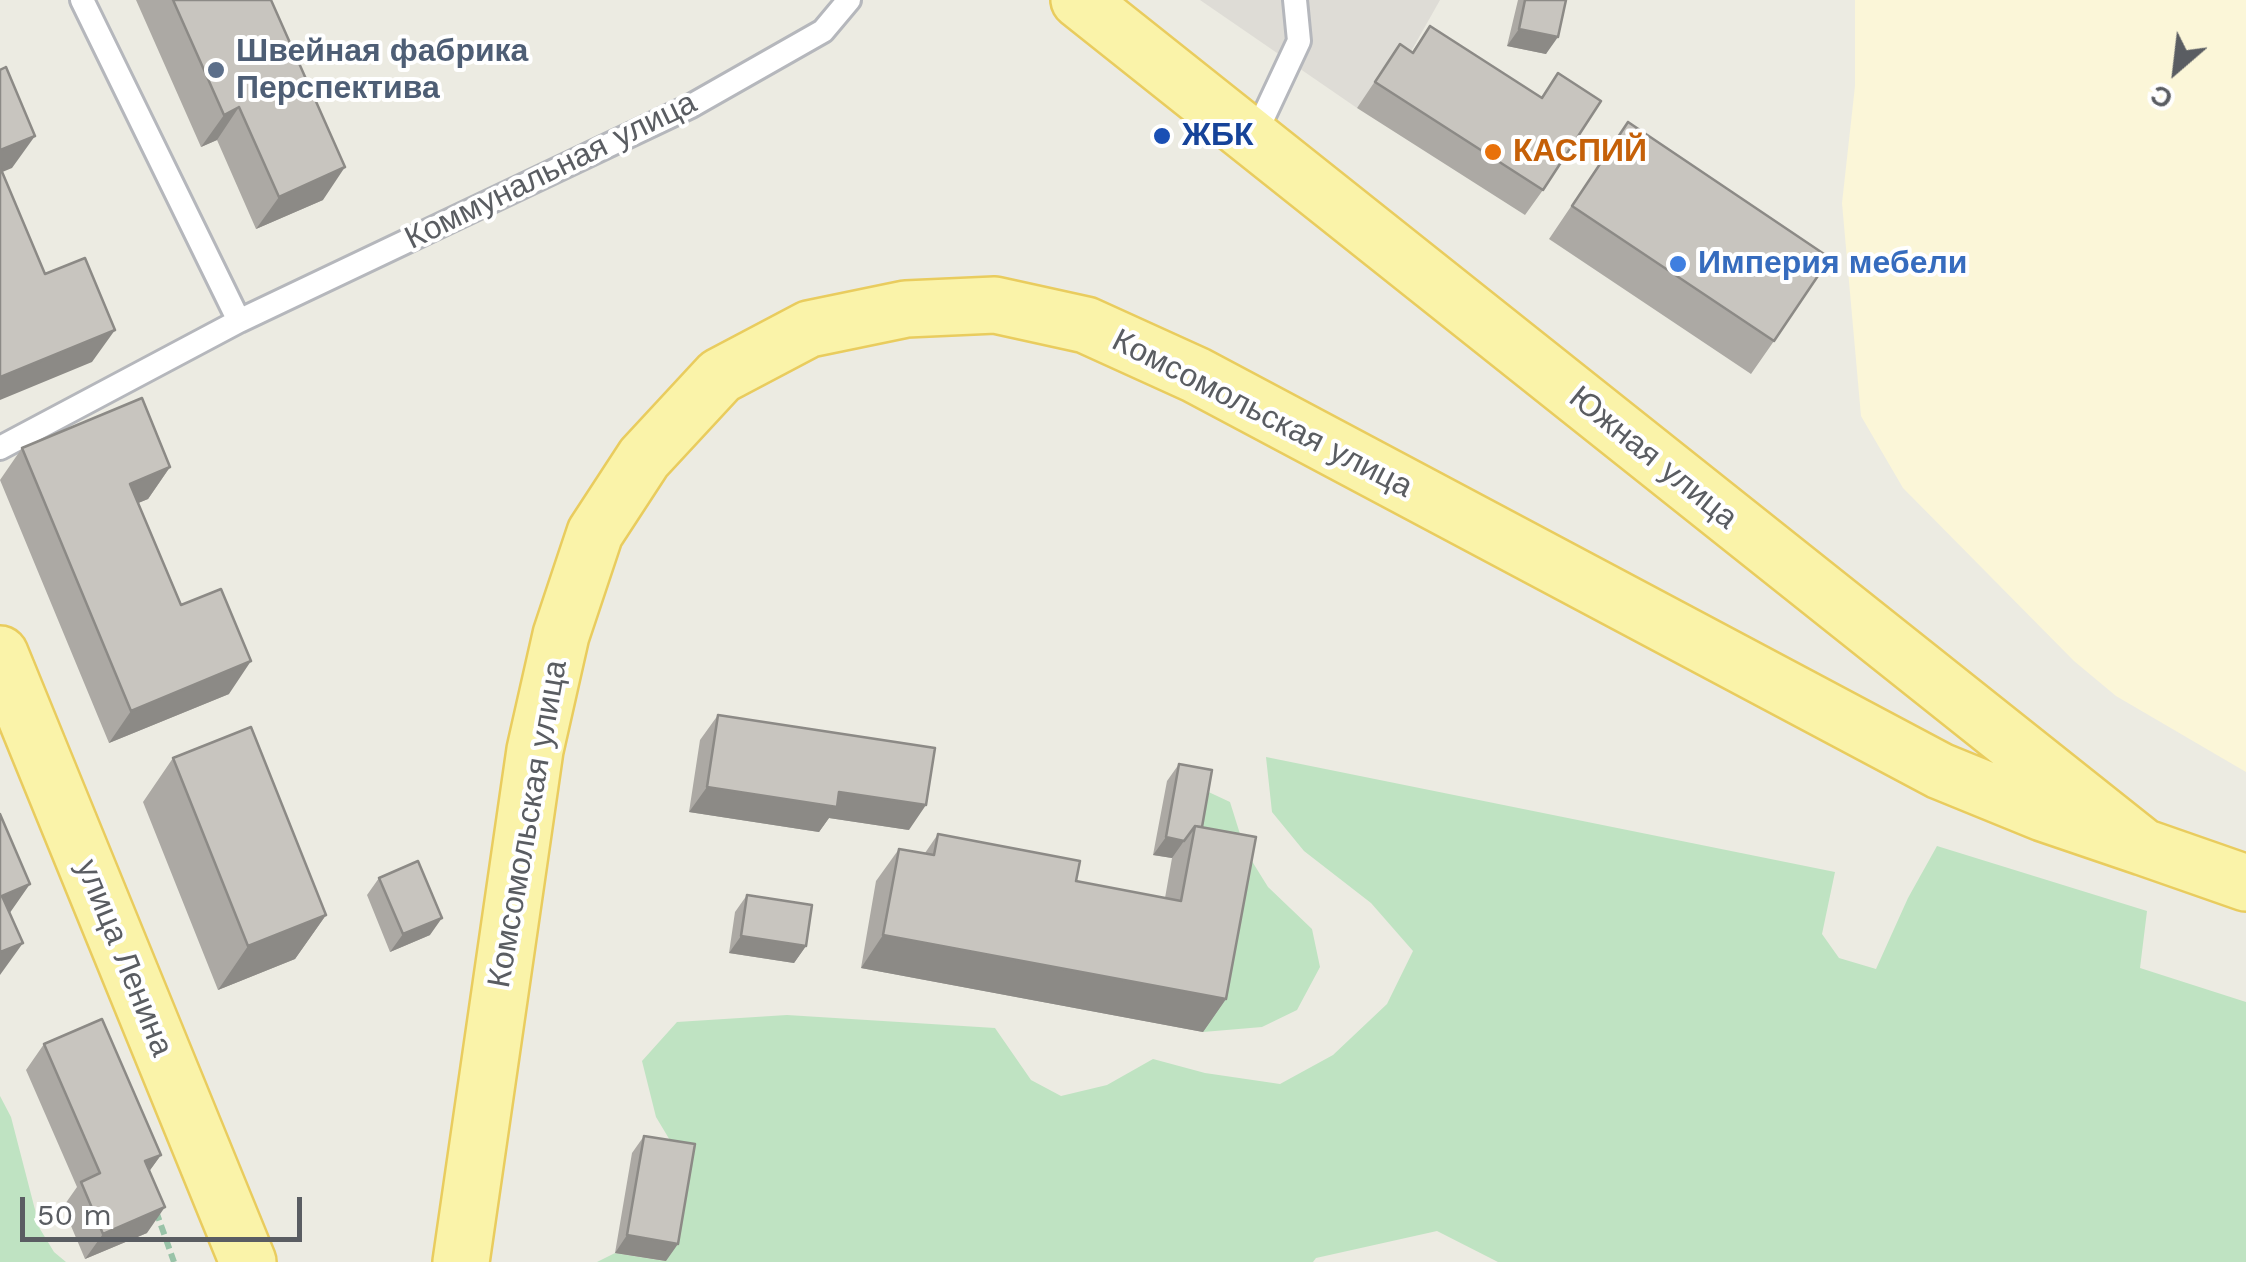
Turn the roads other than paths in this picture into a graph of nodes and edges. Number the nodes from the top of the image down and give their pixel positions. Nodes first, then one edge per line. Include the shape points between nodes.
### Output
1 (82, 0) edge
2 (849, 0) edge
3 (1078, 0) edge
4 (1294, 0) edge
5 (1254, 139) junction
6 (239, 321) junction
7 (0, 448) edge
8 (0, 654) edge
9 (2143, 848) junction
10 (2246, 882) edge
11 (248, 1262) edge
12 (461, 1262) edge

1 - 6 lane
2 - 6 lane, Коммунальная улица via 823,31 691,106
3 - 5 main road, Южная улица
4 - 5 lane via 1298,42
5 - 9 main road, Южная улица
6 - 7 lane, Коммунальная улица
8 - 11 main road, улица Ленина
9 - 10 main road, Южная улица
9 - 12 main road, Комсомольская улица via 1940,771 1196,375 1086,326 995,305 906,310 809,330 720,376 644,458 595,533 561,635 534,750

